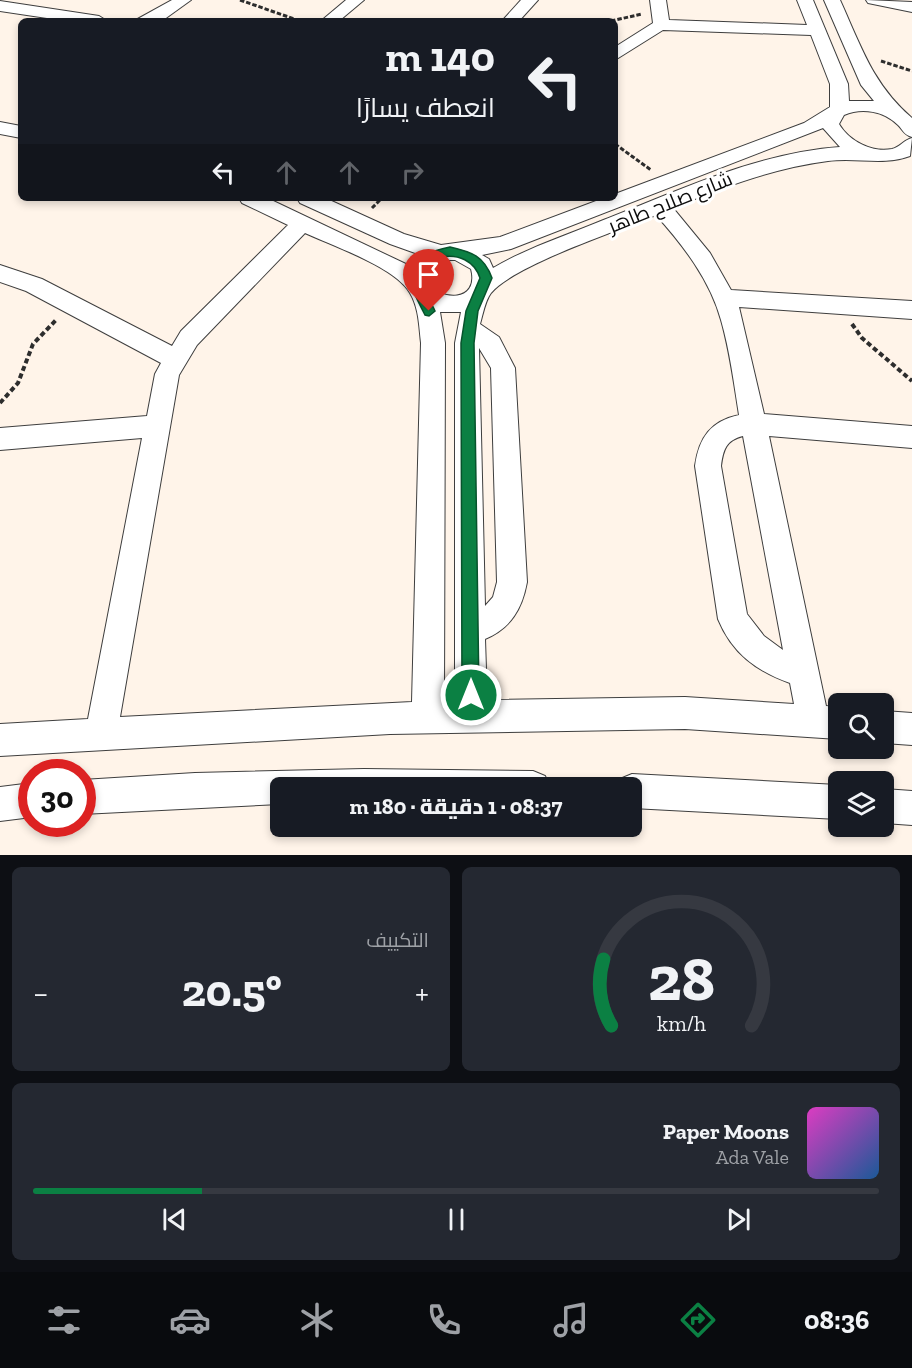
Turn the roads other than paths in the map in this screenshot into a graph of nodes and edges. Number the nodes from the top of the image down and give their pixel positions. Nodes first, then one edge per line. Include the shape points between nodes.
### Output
1 (183, 0) edge
2 (356, 0) edge
3 (530, 0) edge
4 (658, 0) edge
5 (805, 0) edge
6 (832, 0) edge
7 (874, 0) edge
8 (0, 6) edge
9 (912, 7) edge
10 (79, 18) edge
11 (151, 18) edge
12 (333, 18) edge
13 (513, 18) edge
14 (661, 22) junction
15 (817, 30) junction
16 (618, 53) edge
17 (0, 110) edge
18 (18, 113) edge
19 (835, 113) junction
20 (905, 122) edge
21 (0, 128) edge
22 (18, 131) edge
23 (912, 144) edge
24 (865, 152) junction
25 (903, 156) edge
26 (618, 200) edge
27 (262, 201) edge
28 (616, 201) edge
29 (659, 206) junction
30 (305, 211) edge
31 (450, 253) junction
32 (0, 273) edge
33 (419, 289) junction
34 (481, 290) junction
35 (725, 298) junction
36 (912, 310) edge
37 (468, 327) junction
38 (174, 358) junction
39 (754, 424) junction
40 (155, 426) junction
41 (912, 437) edge
42 (0, 439) edge
43 (469, 552) junction
44 (430, 553) junction
45 (470, 630) junction
46 (803, 671) junction
47 (471, 717) junction
48 (428, 718) junction
49 (826, 722) edge
50 (894, 728) edge
51 (912, 729) edge
52 (101, 734) junction
53 (0, 740) edge
54 (270, 787) edge
55 (642, 792) edge
56 (96, 795) edge
57 (828, 801) edge
58 (18, 802) edge
59 (0, 804) edge
60 (894, 807) edge
61 (912, 808) edge

1 - 11 street
2 - 12 street
3 - 13 street
4 - 14 street
5 - 15 street
6 - 20 street via 874,92
7 - 9 street
8 - 10 street
14 - 15 street
14 - 16 street
15 - 19 street via 841,90
17 - 18 street
19 - 20 street via 858,105
19 - 24 street via 830,124 840,140
19 - 26 street, شارع صلاح طاهر via 811,127
21 - 22 street
23 - 25 street
24 - 25 street, شارع صلاح طاهر
24 - 29 street, شارع صلاح طاهر via 818,154 776,162
27 - 30 street, شارع صلاح طاهر
28 - 31 street, شارع صلاح طاهر via 502,244
29 - 34 street, شارع صلاح طاهر via 526,260
29 - 35 street via 701,256
30 - 31 street, شارع صلاح طاهر
30 - 33 street, شارع صلاح طاهر via 388,263
30 - 38 street
31 - 33 street via 423,260 414,273
31 - 34 street via 481,265
32 - 38 street via 34,285
33 - 34 street via 433,302 456,304
33 - 44 street via 429,311 433,343
34 - 37 street
35 - 36 street
35 - 39 street
37 - 43 street
37 - 45 street via 491,344 504,368 512,582 510,599 501,614
38 - 40 street via 162,389
39 - 41 street
39 - 46 street
39 - 46 street via 734,426 718,434 709,449 708,466 733,619 761,655
40 - 42 street
40 - 52 street
43 - 44 street
43 - 45 street
44 - 48 street
45 - 47 street
46 - 49 street
47 - 48 street
47 - 49 street via 685,713
48 - 52 street
50 - 51 street
52 - 53 street
54 - 56 street
55 - 57 street
58 - 59 street
60 - 61 street

